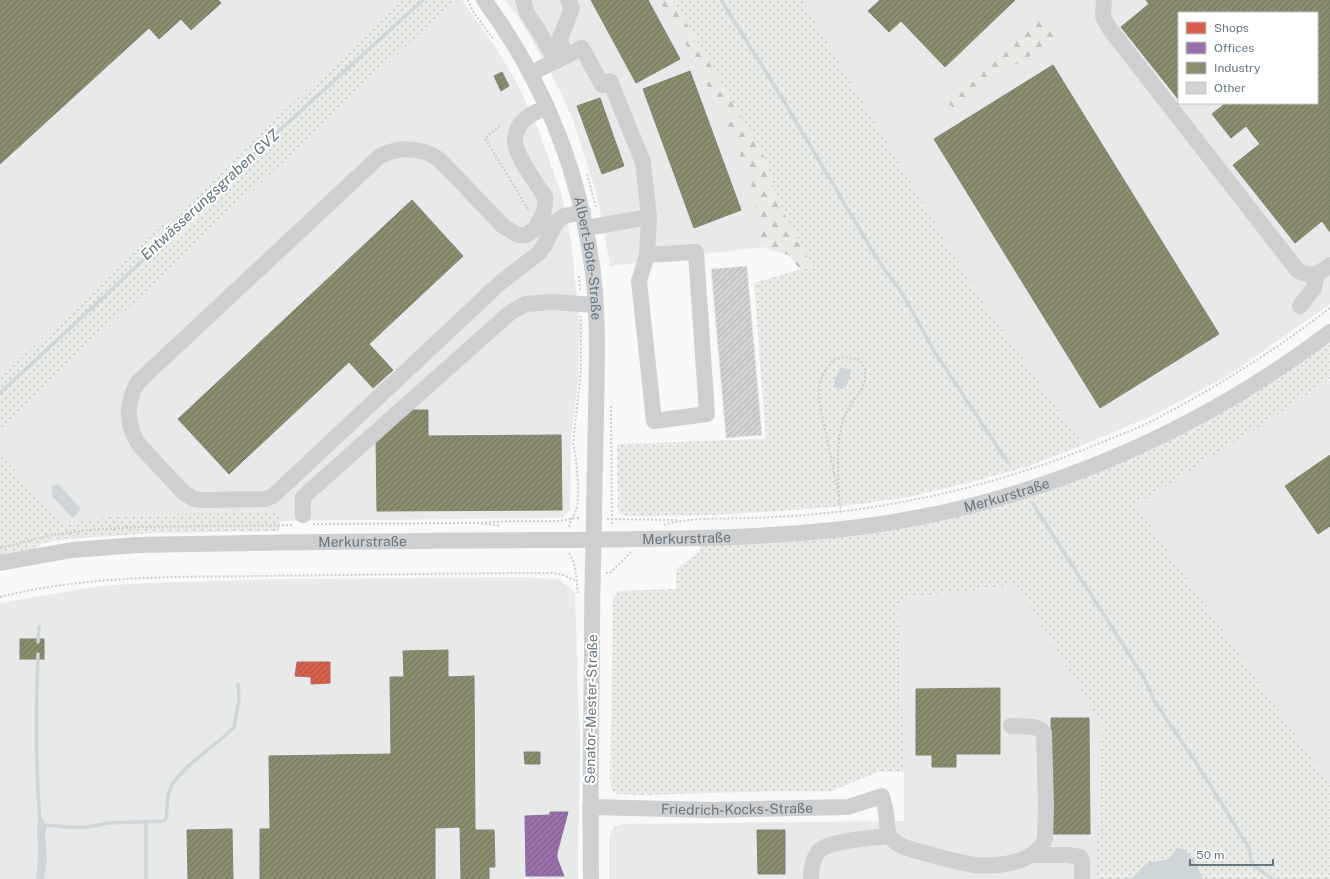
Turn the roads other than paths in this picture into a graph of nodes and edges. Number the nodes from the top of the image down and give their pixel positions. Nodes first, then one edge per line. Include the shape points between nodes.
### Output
1 (484, 0) edge
2 (523, 0) edge
3 (568, 0) edge
4 (1104, 0) edge
5 (562, 58) junction
6 (531, 74) junction
7 (547, 107) junction
8 (649, 217) junction
9 (584, 220) junction
10 (647, 255) junction
11 (1324, 269) edge
12 (587, 299) junction
13 (1300, 306) dead end
14 (1330, 332) edge
15 (303, 521) road end
16 (594, 539) junction
17 (0, 563) edge
18 (1011, 726) dead end
19 (590, 807) junction
20 (889, 836) junction
21 (1033, 855) junction
22 (1082, 877) dead end
23 (591, 879) edge
24 (811, 879) edge

1 - 6 street, Albert-Bote-Straße
2 - 5 street via 527,13 543,38
3 - 5 street via 572,8 559,41
4 - 11 street via 1102,16 1109,28 1298,271 1308,275
5 - 6 street
5 - 8 street via 582,48 602,85 610,81 643,162
6 - 7 street, Albert-Bote-Straße
7 - 9 street, Albert-Bote-Straße via 570,168
7 - 9 street via 523,121 517,130 515,142 517,151 545,197 543,214 535,229 526,235 518,235 502,226 439,158 432,154 409,149 388,152 379,157 138,382 128,411 135,438 182,492 194,499 265,499 273,496 500,283 539,253 557,222 564,216
8 - 9 street
8 - 10 street
9 - 12 street, Albert-Bote-Straße via 591,254
10 - 10 street via 638,281 654,421 707,414 696,252
11 - 13 street
12 - 15 street via 525,296 510,304 441,373 303,497
12 - 16 street, Albert-Bote-Straße via 597,372
14 - 16 street, Merkurstraße via 1262,380 1148,443 1075,473 1004,497 904,520 843,529 755,536
16 - 17 street, Merkurstraße via 137,545 72,550
16 - 19 street, Senator-Mester-Straße
18 - 21 street via 1037,728 1044,733 1045,839
19 - 20 street, Friedrich-Kocks-Straße via 710,810 848,807 882,796
19 - 23 street, Senator-Mester-Straße
20 - 21 street via 899,845 976,865 1017,862
20 - 24 street via 823,848 814,861
21 - 22 street via 1080,857

